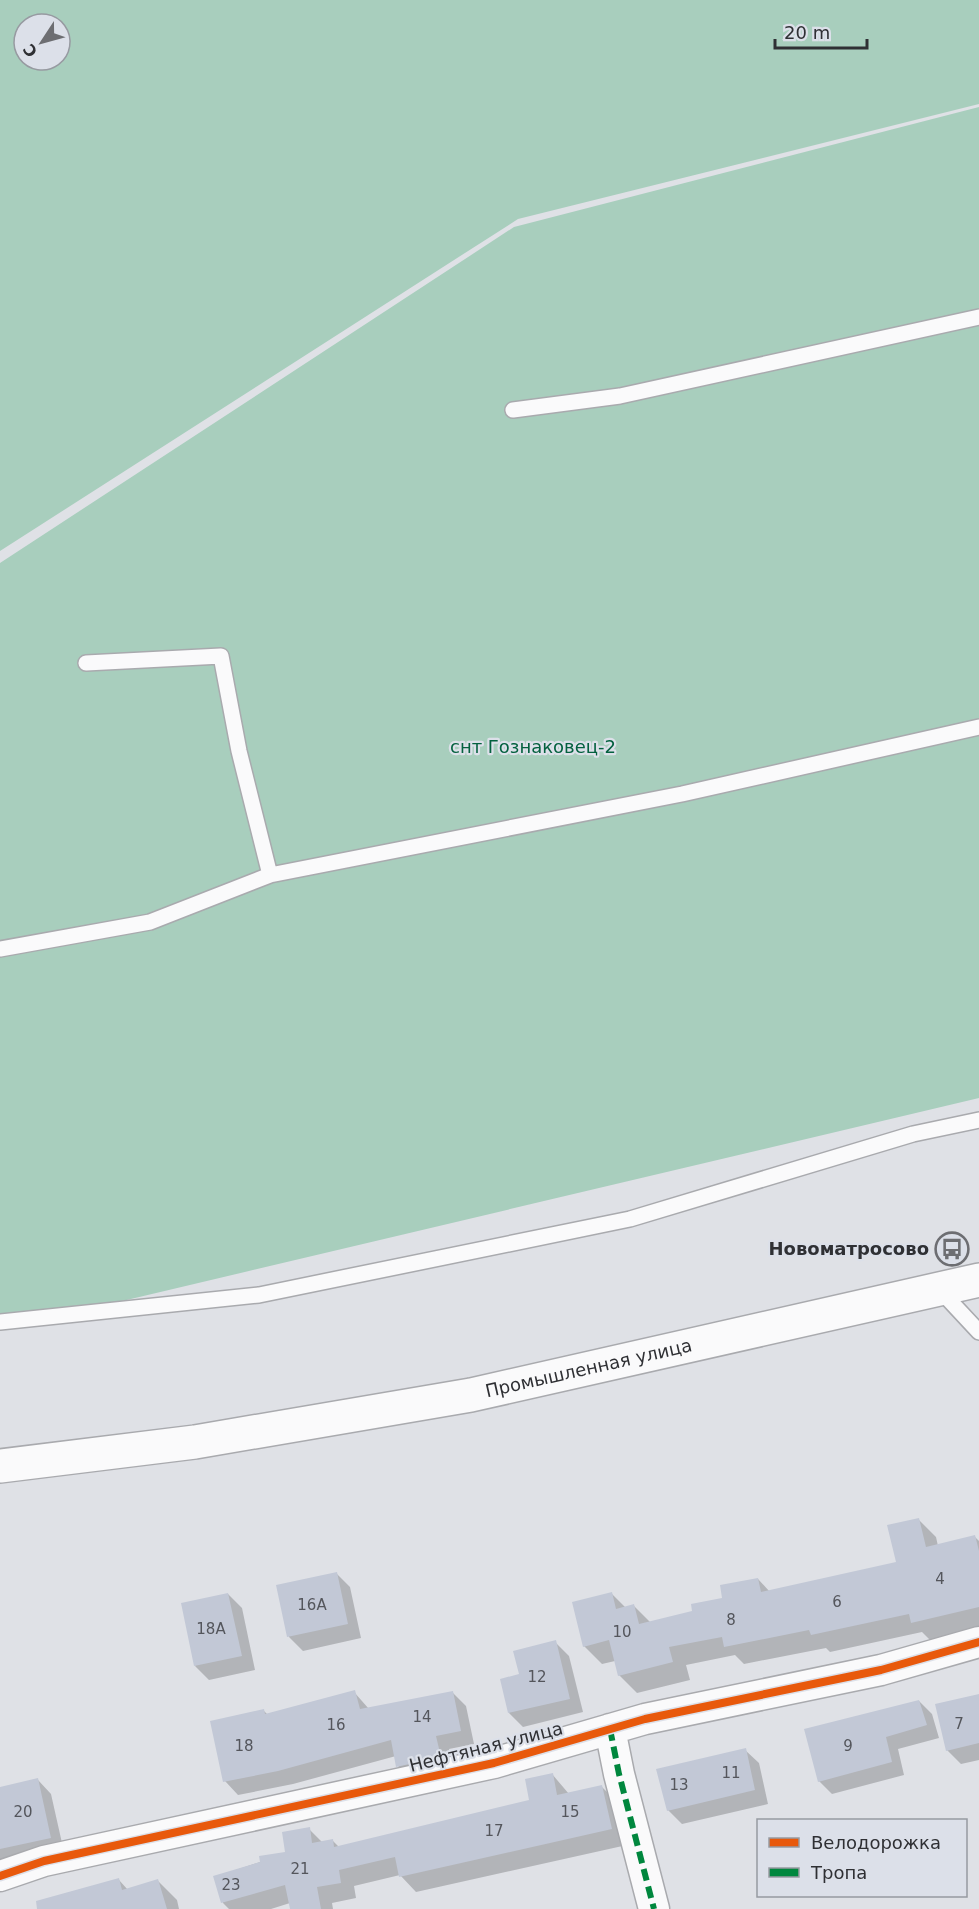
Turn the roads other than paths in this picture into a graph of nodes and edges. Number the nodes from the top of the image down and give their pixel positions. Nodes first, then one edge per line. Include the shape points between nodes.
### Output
1 (979, 317) edge
2 (513, 410) dead end
3 (86, 663) dead end
4 (979, 727) edge
5 (270, 875) junction
6 (0, 950) edge
7 (979, 1120) edge
8 (979, 1280) edge
9 (939, 1288) junction
10 (0, 1322) edge
11 (979, 1332) edge
12 (0, 1466) edge
13 (979, 1642) edge
14 (610, 1729) junction
15 (0, 1876) edge
16 (654, 1909) edge

1 - 2 lane via 620,396
3 - 5 lane via 221,656 239,751
4 - 5 lane via 682,794
5 - 6 lane via 150,922
7 - 10 lane via 913,1134 630,1219 259,1295
8 - 9 main road, Промышленная улица
9 - 11 lane
9 - 12 main road, Промышленная улица via 471,1395 195,1442
13 - 14 street, Нефтяная улица via 881,1670
14 - 15 street, Нефтяная улица via 494,1763 204,1825
14 - 16 street

